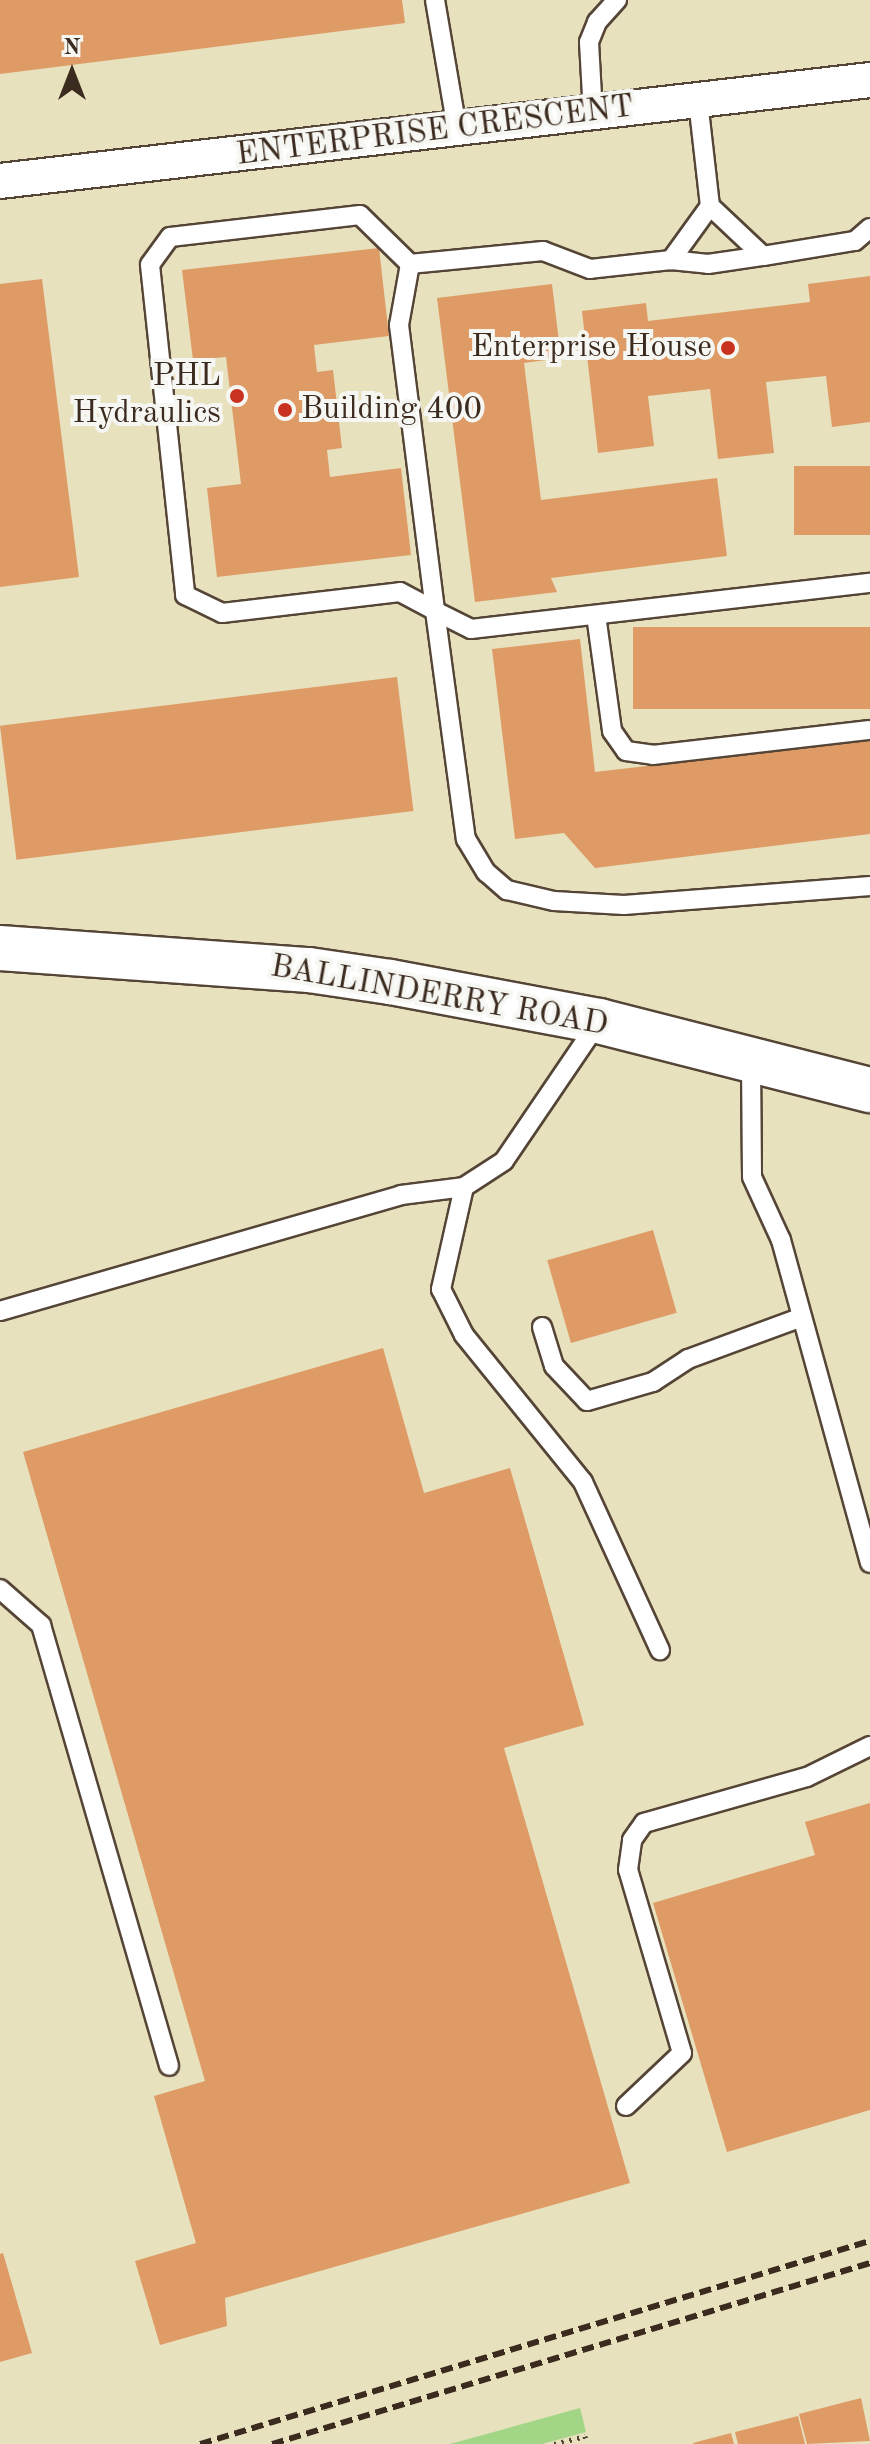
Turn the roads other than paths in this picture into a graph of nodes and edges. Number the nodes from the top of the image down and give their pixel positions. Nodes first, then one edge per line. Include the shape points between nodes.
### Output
1 (435, 0) edge
2 (617, 0) edge
3 (870, 80) edge
4 (698, 101) junction
5 (593, 114) junction
6 (457, 129) junction
7 (0, 181) edge
8 (710, 206) junction
9 (870, 228) edge
10 (763, 256) junction
11 (671, 260) junction
12 (410, 264) junction
13 (870, 583) edge
14 (435, 611) junction
15 (596, 615) junction
16 (870, 730) edge
17 (870, 886) edge
18 (0, 948) edge
19 (599, 1021) junction
20 (751, 1061) junction
21 (870, 1090) edge
22 (464, 1187) junction
23 (0, 1311) edge
24 (802, 1317) junction
25 (542, 1327) dead end
26 (870, 1563) edge
27 (0, 1589) edge
28 (660, 1650) dead end
29 (870, 1746) edge
30 (169, 2066) dead end
31 (626, 2106) dead end

1 - 6 lane
2 - 5 lane via 597,22 589,42
3 - 4 street, ENTERPRISE CRESCENT
4 - 5 street, ENTERPRISE CRESCENT
4 - 8 lane
5 - 6 street, ENTERPRISE CRESCENT
6 - 7 street, ENTERPRISE CRESCENT
8 - 10 lane
8 - 11 lane
9 - 10 lane via 855,241
10 - 11 lane via 708,264
11 - 12 lane via 590,269 543,251
12 - 14 lane via 399,325
12 - 14 lane via 360,215 170,237 150,265 185,595 222,613 400,592
13 - 15 lane
14 - 15 lane via 471,629
14 - 17 lane via 466,839 486,872 507,890 554,901 624,905
15 - 16 lane via 612,731 626,751 653,755
18 - 19 main road, BALLINDERRY ROAD via 309,970
19 - 20 main road, BALLINDERRY ROAD
19 - 22 lane via 504,1161
20 - 21 main road, BALLINDERRY ROAD
20 - 24 lane via 752,1177 781,1240
22 - 23 lane via 401,1195
22 - 28 lane via 441,1289 464,1335 583,1482
24 - 25 lane via 688,1359 653,1382 587,1401 554,1366
24 - 26 lane
27 - 30 lane via 41,1625
29 - 31 lane via 807,1777 644,1823 632,1840 628,1870 682,2053

